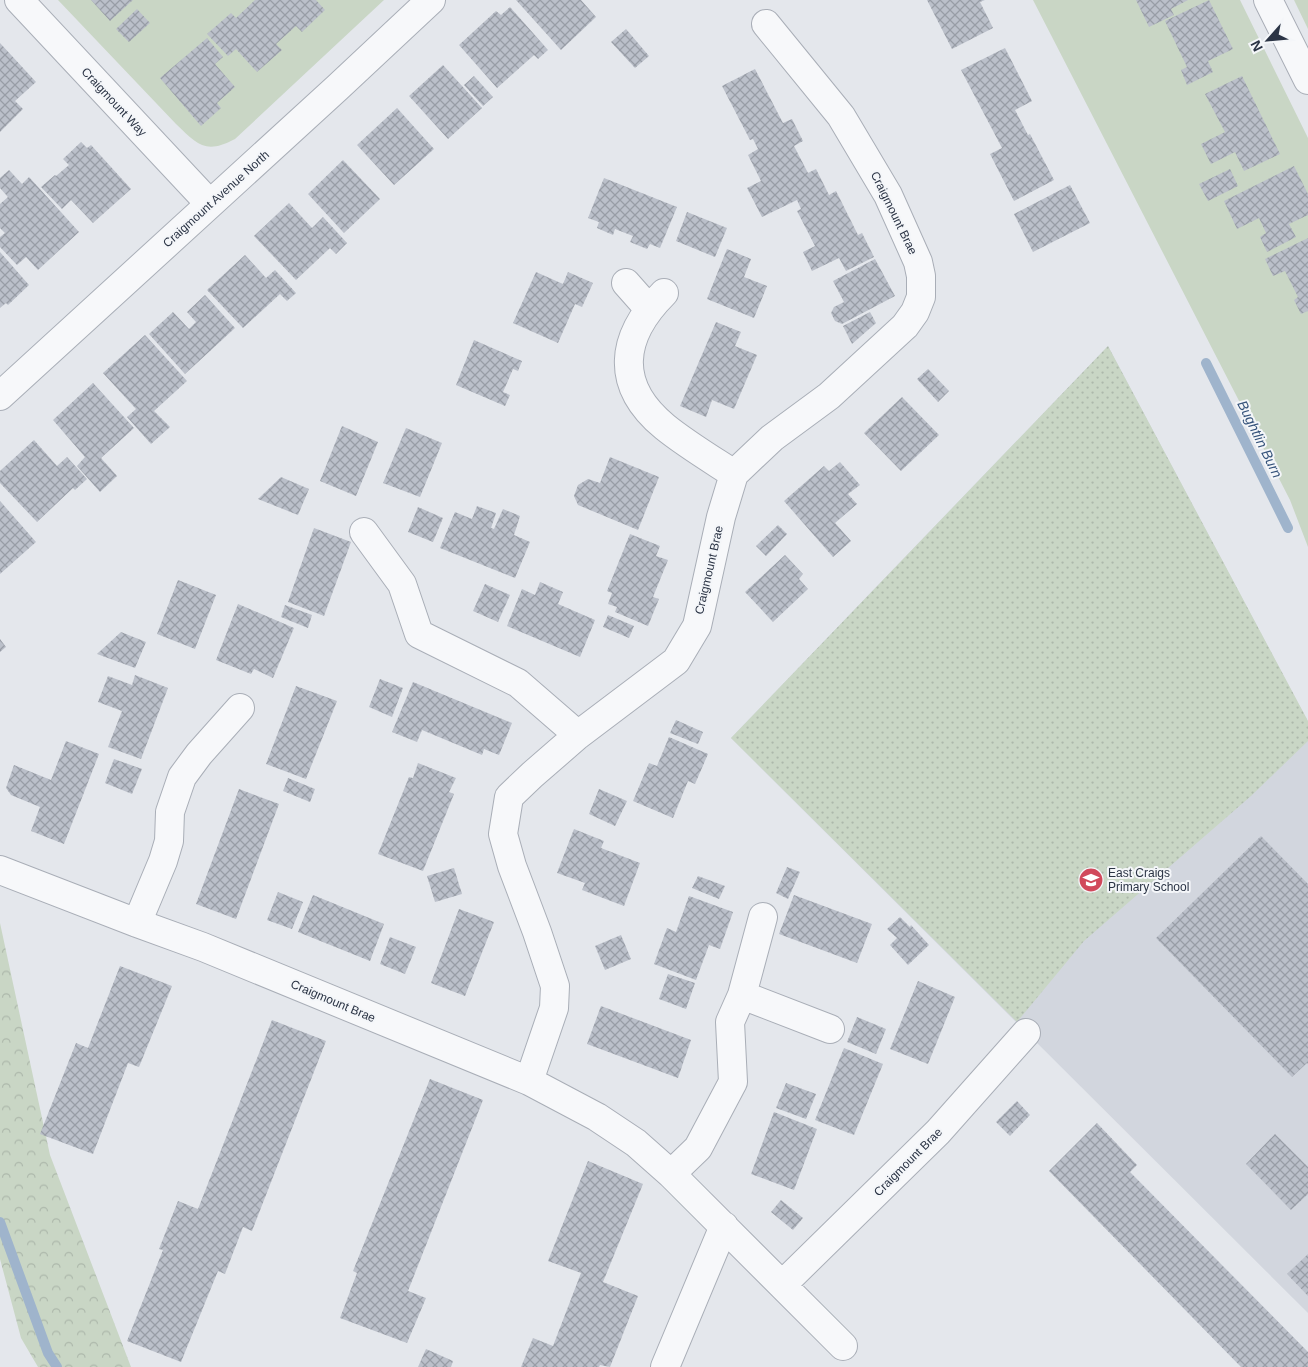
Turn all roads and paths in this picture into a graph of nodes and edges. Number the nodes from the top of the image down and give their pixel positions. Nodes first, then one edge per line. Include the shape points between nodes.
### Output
1 (18, 0) edge
2 (431, 0) edge
3 (1268, 0) edge
4 (766, 24) dead end
5 (1308, 80) edge
6 (210, 204) junction
7 (626, 283) dead end
8 (0, 396) edge
9 (734, 474) junction
10 (364, 532) dead end
11 (240, 708) dead end
12 (578, 734) junction
13 (0, 870) edge
14 (763, 917) dead end
15 (137, 923) junction
16 (742, 995) junction
17 (830, 1029) dead end
18 (1026, 1033) dead end
19 (529, 1081) junction
20 (671, 1174) junction
21 (724, 1226) junction
22 (783, 1284) junction
23 (843, 1346) dead end
24 (665, 1367) edge

1 - 6 street, Craigmount Way
2 - 6 street, Craigmount Avenue North
3 - 5 street
4 - 9 street, Craigmount Brae via 841,116 888,195 918,262 921,297 905,326 829,396 772,438
6 - 8 street, Craigmount Avenue North
7 - 9 street via 656,301 632,340 628,362 634,390 665,426
9 - 12 street, Craigmount Brae via 697,626 676,661
10 - 12 street via 402,584 420,634 518,683
11 - 15 street via 182,777 170,812 169,841 163,861
12 - 19 street, Craigmount Brae via 509,797 503,834 555,986 554,1008
13 - 15 street, Craigmount Brae
14 - 16 street
15 - 19 street, Craigmount Brae
16 - 17 street
16 - 20 street via 730,1022 733,1082 698,1148
18 - 22 street, Craigmount Brae via 938,1132
19 - 20 street, Craigmount Brae via 597,1117 636,1143
20 - 21 street, Craigmount Brae
21 - 22 street, Craigmount Brae
21 - 24 street
22 - 23 street, Craigmount Brae

